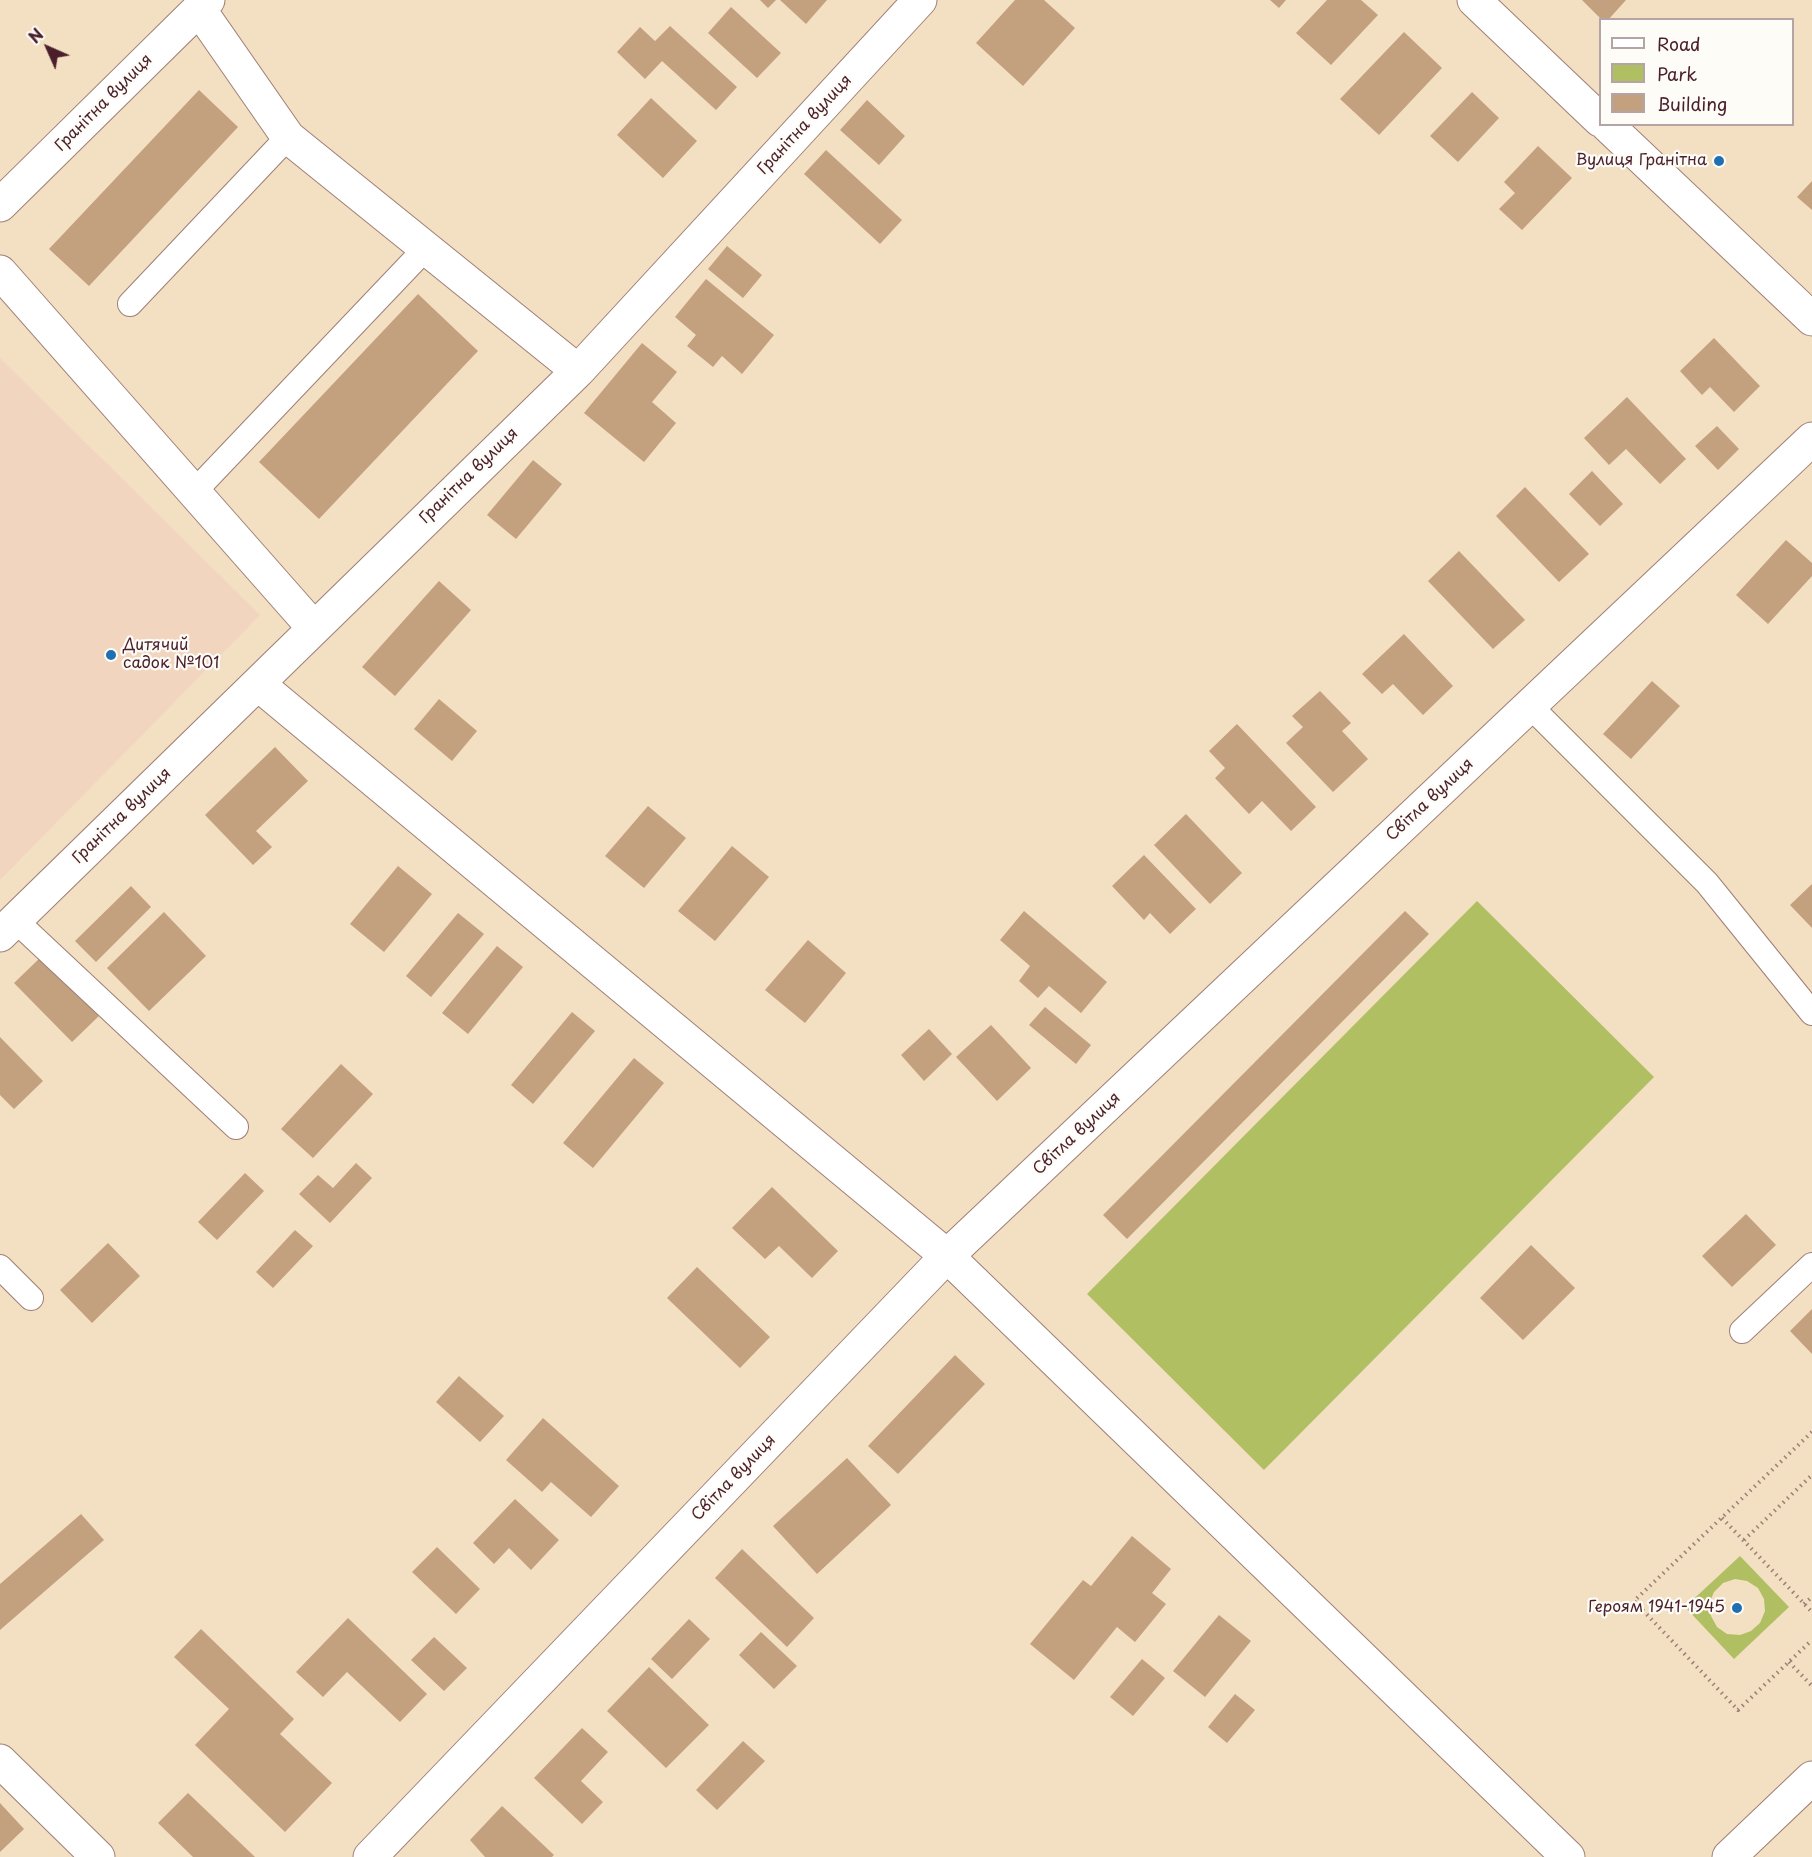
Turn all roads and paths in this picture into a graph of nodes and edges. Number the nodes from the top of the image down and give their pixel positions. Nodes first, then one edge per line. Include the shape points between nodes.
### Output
1 (920, 0) edge
2 (1474, 0) edge
3 (204, 5) edge
4 (1599, 119) edge
5 (1608, 126) edge
6 (288, 137) junction
7 (0, 205) edge
8 (426, 248) junction
9 (0, 272) edge
10 (130, 304) dead end
11 (1812, 319) edge
12 (578, 371) junction
13 (1812, 439) edge
14 (194, 492) junction
15 (313, 627) junction
16 (258, 684) junction
17 (1530, 706) junction
18 (8, 928) edge
19 (1812, 1013) edge
20 (236, 1127) dead end
21 (947, 1256) junction
22 (1812, 1265) edge
23 (0, 1267) edge
24 (31, 1298) dead end
25 (1742, 1331) dead end
26 (1812, 1432) edge
27 (1812, 1475) edge
28 (1722, 1518) junction
29 (1744, 1540) junction
30 (1812, 1597) edge
31 (1804, 1604) junction
32 (1812, 1612) edge
33 (1812, 1640) edge
34 (1789, 1662) junction
35 (1812, 1686) edge
36 (0, 1761) edge
37 (1812, 1778) edge
38 (98, 1857) edge
39 (370, 1857) edge
40 (1568, 1857) edge
41 (1729, 1857) edge

1 - 12 street, Гранітна вулиця
2 - 4 street
3 - 6 street
3 - 7 street, Гранітна вулиця
5 - 11 street
6 - 8 street
6 - 10 lane
8 - 12 street
8 - 14 lane
9 - 14 street
12 - 15 street, Гранітна вулиця
13 - 17 street, Світла вулиця
14 - 15 street
15 - 16 street, Гранітна вулиця
16 - 18 street, Гранітна вулиця
16 - 21 street
17 - 19 lane via 1707,883
17 - 21 street, Світла вулиця
18 - 20 lane
21 - 39 street, Світла вулиця
21 - 40 street
22 - 25 lane
23 - 24 lane
26 - 28 path
27 - 29 path
28 - 29 path
28 - 34 path via 1634,1601 1738,1710
29 - 31 path
30 - 31 path
31 - 32 path
33 - 34 path
34 - 35 path
36 - 38 street
37 - 41 street

